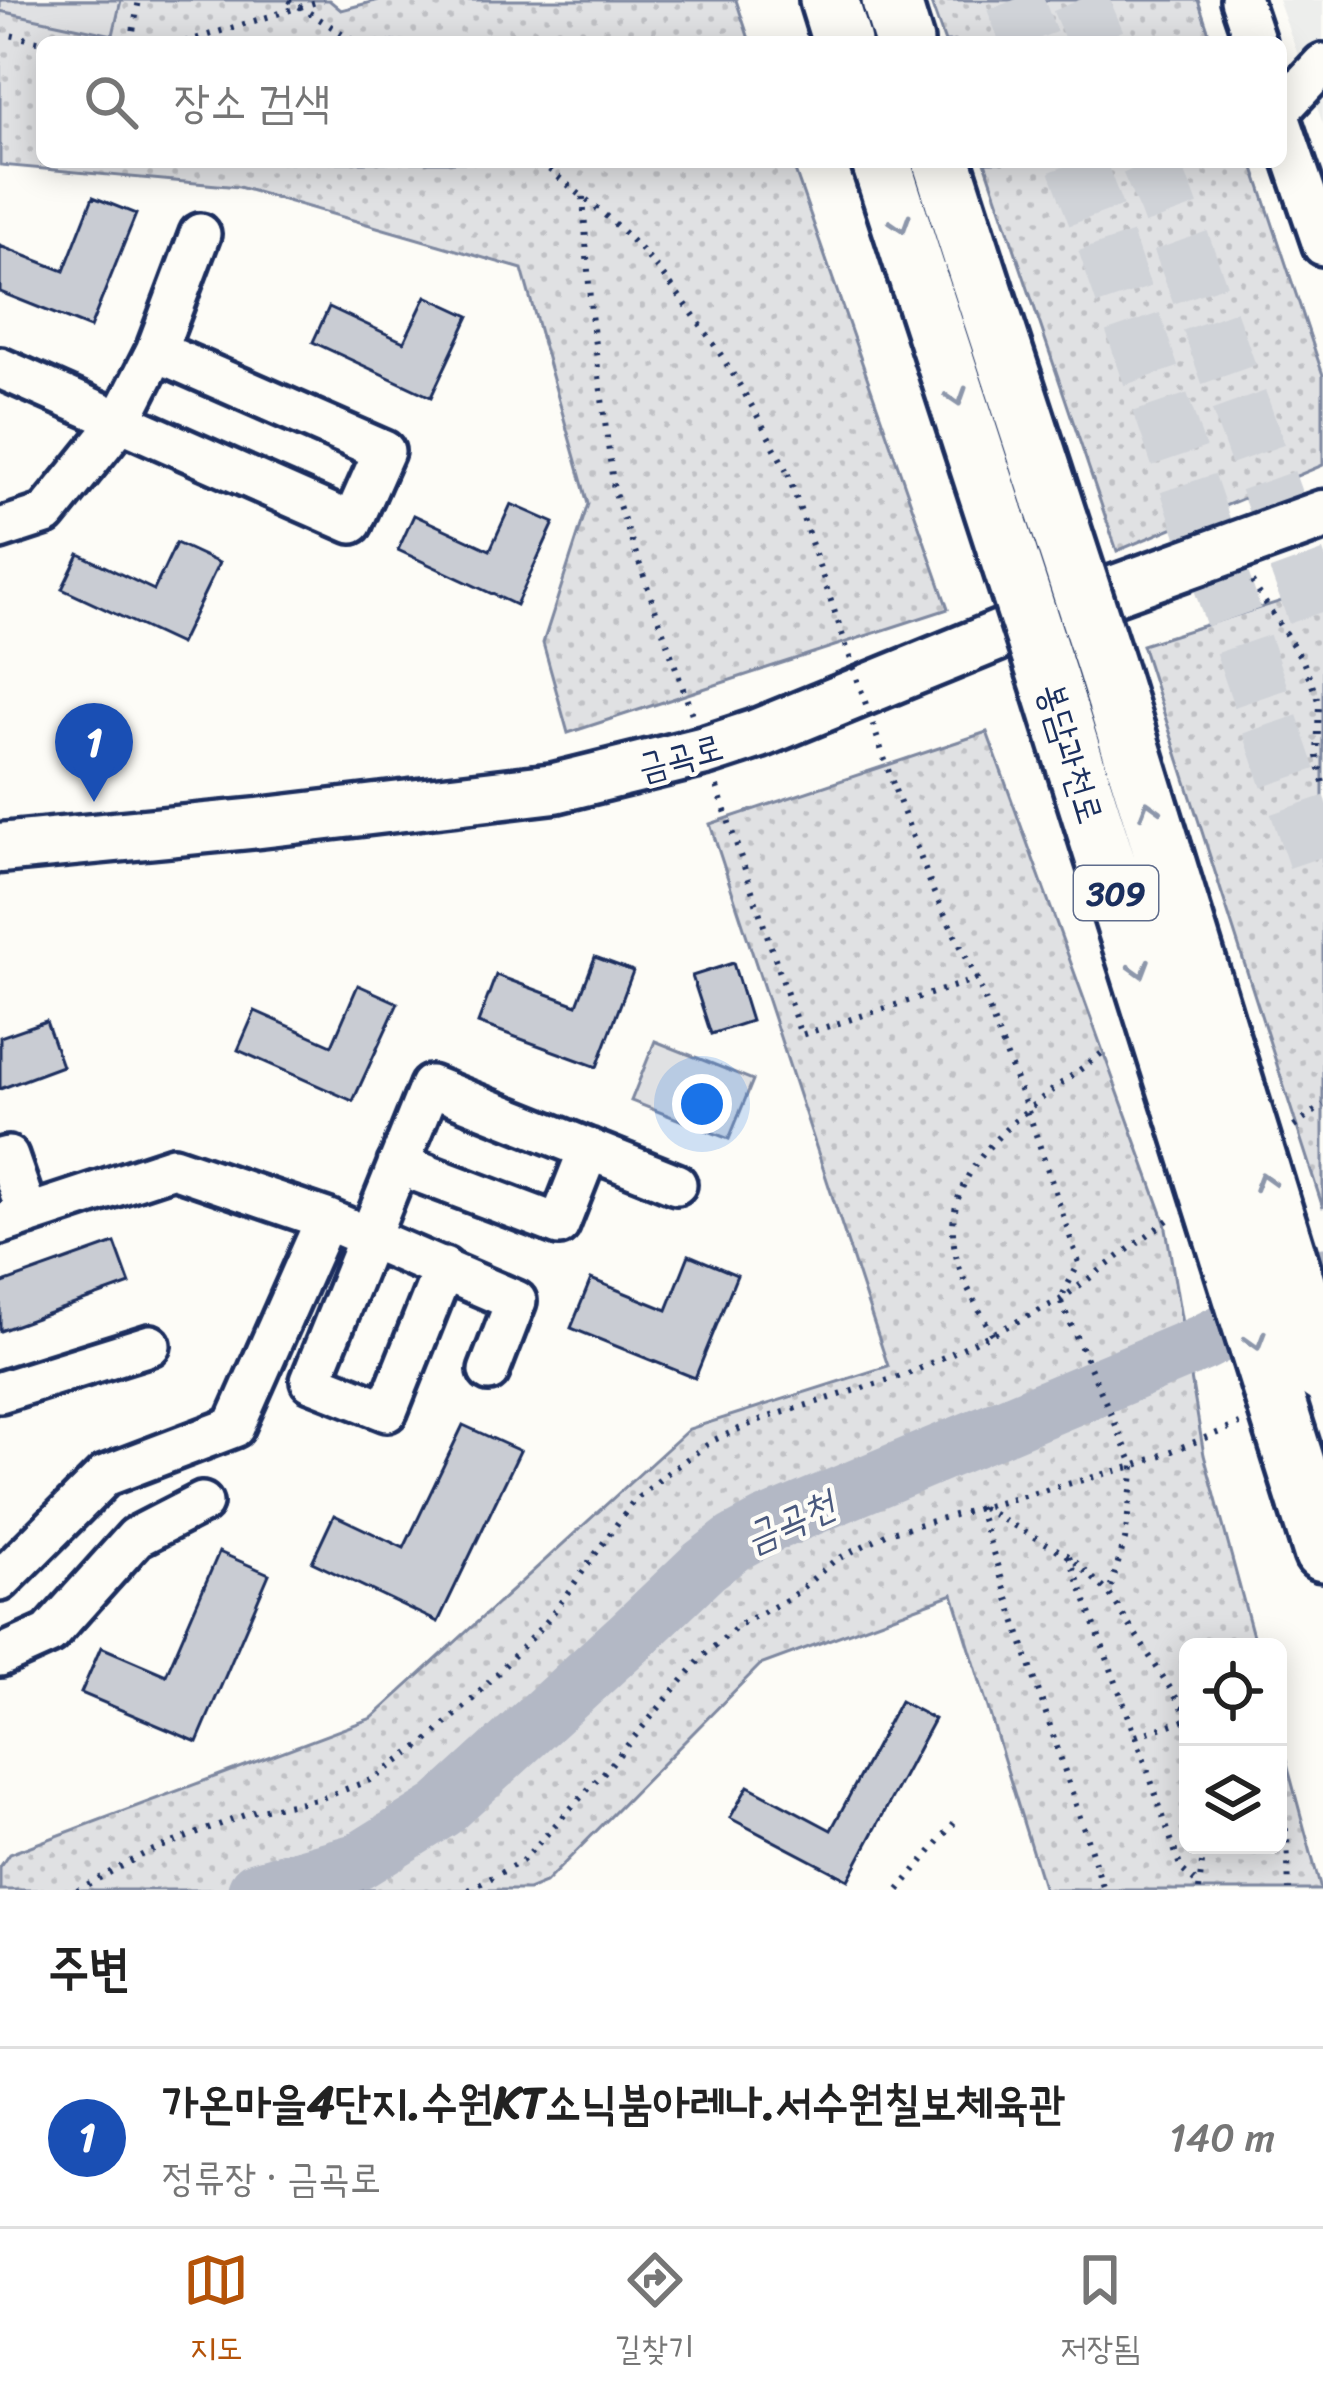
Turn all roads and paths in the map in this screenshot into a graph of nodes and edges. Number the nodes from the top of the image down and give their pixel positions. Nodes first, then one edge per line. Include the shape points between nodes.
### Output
1 (139, 0) edge
2 (289, 0) edge
3 (323, 0) edge
4 (829, 0) edge
5 (891, 0) edge
6 (1241, 0) edge
7 (297, 7) junction
8 (0, 33) edge
9 (132, 36) edge
10 (204, 36) edge
11 (346, 36) edge
12 (840, 36) edge
13 (902, 36) edge
14 (1253, 36) edge
15 (36, 41) edge
16 (1323, 64) edge
17 (1287, 103) edge
18 (1287, 140) edge
19 (547, 168) edge
20 (883, 168) edge
21 (944, 168) edge
22 (583, 197) junction
23 (200, 234) dead end
24 (1323, 245) edge
25 (156, 351) junction
26 (0, 368) edge
27 (120, 422) junction
28 (1323, 515) edge
29 (0, 529) edge
30 (1231, 548) junction
31 (705, 751) junction
32 (1323, 783) edge
33 (0, 848) edge
34 (977, 979) junction
35 (1102, 1053) dead end
36 (1323, 1105) edge
37 (1028, 1111) junction
38 (1292, 1129) dead end
39 (589, 1149) junction
40 (0, 1160) edge
41 (398, 1164) junction
42 (676, 1184) dead end
43 (1176, 1214) dead end
44 (326, 1219) junction
45 (14, 1220) edge
46 (368, 1239) junction
47 (444, 1268) junction
48 (1060, 1300) junction
49 (992, 1334) junction
50 (150, 1345) dead end
51 (489, 1370) dead end
52 (1323, 1373) edge
53 (0, 1392) edge
54 (1239, 1424) dead end
55 (1134, 1466) junction
56 (202, 1503) dead end
57 (979, 1507) junction
58 (1315, 1527) edge
59 (1069, 1556) junction
60 (0, 1581) edge
61 (1108, 1593) junction
62 (0, 1657) edge
63 (1179, 1703) edge
64 (1179, 1720) edge
65 (1136, 1736) junction
66 (954, 1823) dead end
67 (1287, 1837) edge
68 (1203, 1854) edge
69 (1199, 1888) edge
70 (77, 1890) edge
71 (469, 1890) edge
72 (899, 1890) edge
73 (1104, 1890) edge
74 (1289, 1890) edge

1 - 9 path
2 - 7 path
3 - 7 path
4 - 12 highway
5 - 13 highway
6 - 14 street
7 - 10 path
7 - 11 path
8 - 15 path
16 - 17 street
18 - 24 street
19 - 22 path
20 -> 58 highway, 봉담과천로 / 309, bridge
52 -> 21 highway, 봉담과천로 / 309, bridge
22 - 31 path via 614,491
22 - 34 path, bridge via 638,247 758,413 788,474 934,893
23 - 25 street
25 - 27 street
25 - 27 street via 384,451 352,523
26 - 27 street
27 - 29 street via 46,514
28 - 30 main road, 금곡로
30 - 31 main road, 금곡로
30 - 32 path via 1303,662 1319,703
31 - 33 main road, 금곡로 via 555,788
31 - 34 path via 801,1035
34 - 37 path
35 - 37 path
36 - 38 path
37 - 48 path via 1079,1263
37 - 49 path via 980,1155 961,1188 953,1226 964,1280
39 - 41 street via 559,1225
39 - 41 street via 430,1086
39 - 42 street
40 - 45 street via 8,1156
41 - 46 street
43 - 48 path
44 - 45 street via 173,1166
44 - 46 street
44 - 60 street via 234,1427 105,1476
46 - 47 street
46 - 47 street via 311,1382 387,1412
47 - 51 street via 516,1301
48 - 49 path
48 - 55 path
49 - 70 path via 908,1374 762,1418 684,1461 632,1503 548,1620 469,1703 374,1779 255,1811
50 - 53 street
54 - 55 path
55 - 57 path
55 - 61 path
56 - 62 street via 136,1538 49,1634
57 - 59 path
57 - 71 path via 888,1533 741,1624 704,1655 522,1861
57 - 73 path
59 - 61 path
59 - 65 path
61 - 63 path
64 - 65 path
65 - 69 path via 1181,1870
66 - 72 path
67 - 74 path
68 - 69 path

